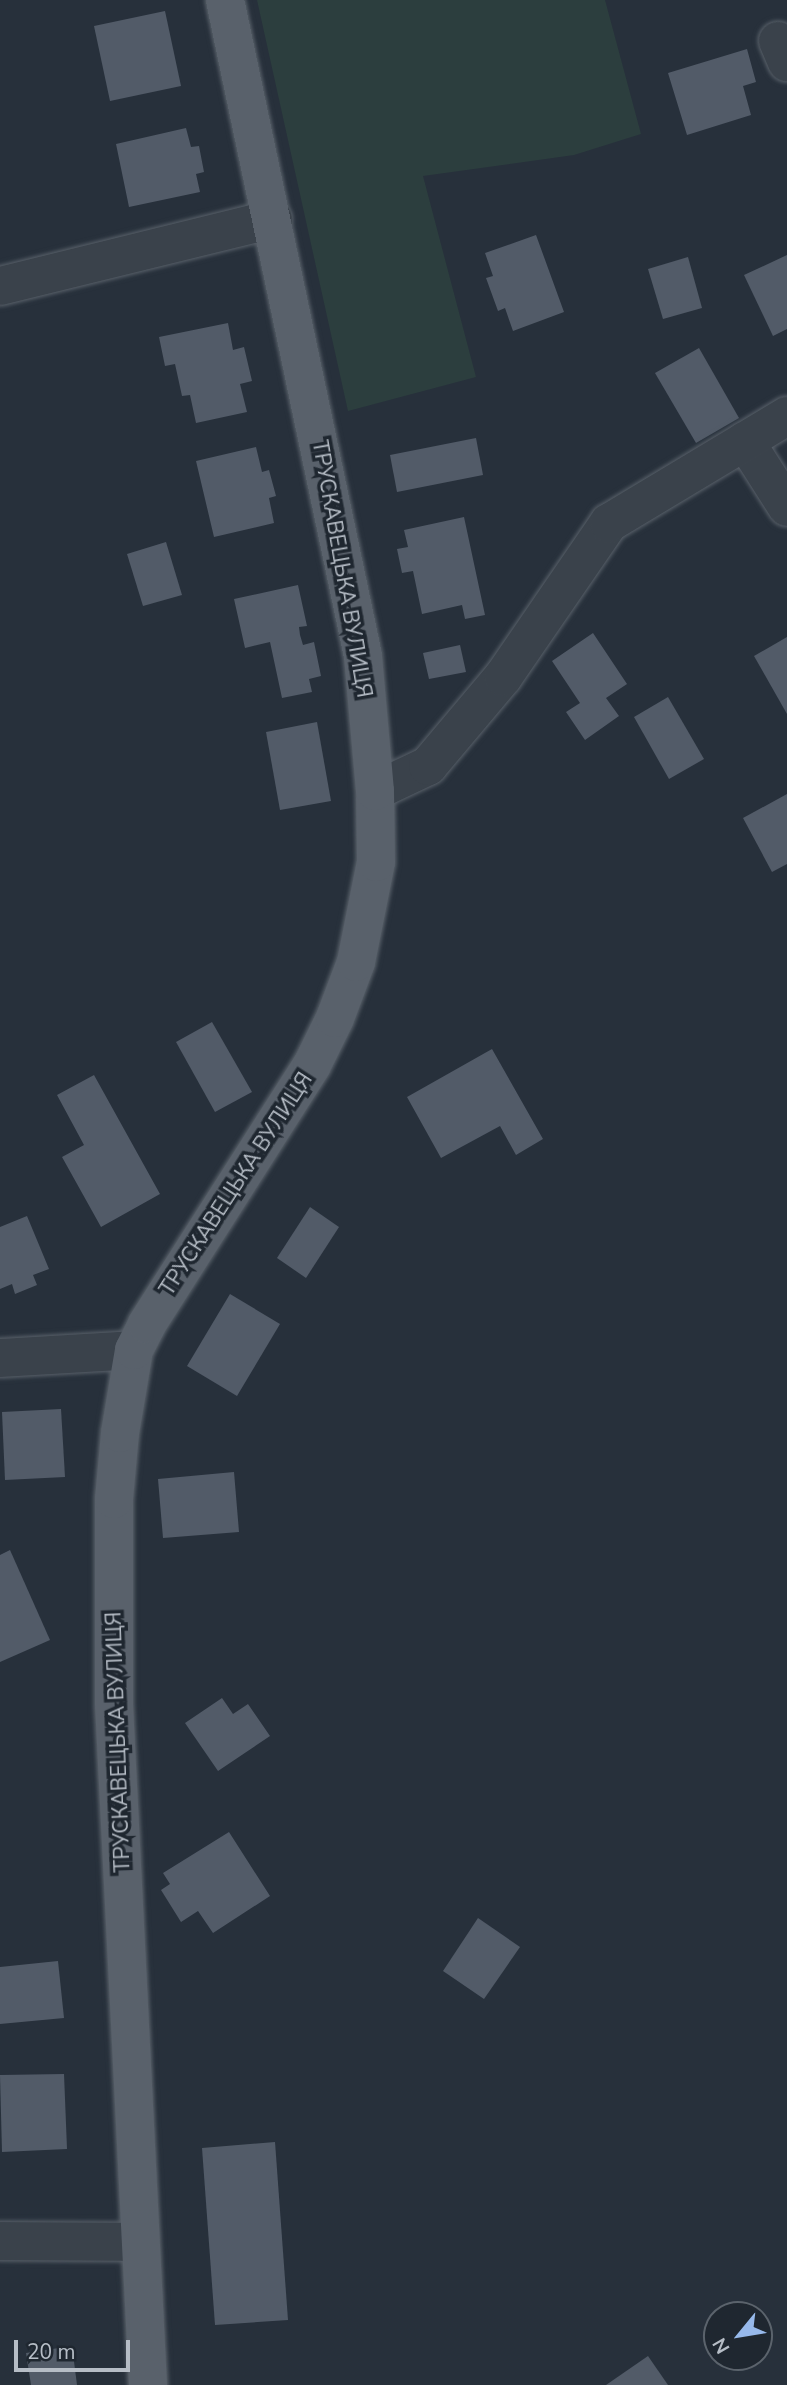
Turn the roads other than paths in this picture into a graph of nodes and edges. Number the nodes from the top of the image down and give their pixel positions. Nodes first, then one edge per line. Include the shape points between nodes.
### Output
1 (225, 0) edge
2 (274, 219) junction
3 (0, 286) edge
4 (787, 416) edge
5 (745, 441) junction
6 (787, 508) edge
7 (375, 791) junction
8 (134, 1350) junction
9 (0, 1358) edge
10 (0, 2241) edge
11 (140, 2242) junction
12 (148, 2385) edge

1 - 2 main road, ТРУСКАВЕЦЬКА ВУЛИЦЯ
2 - 3 street
2 - 7 main road, ТРУСКАВЕЦЬКА ВУЛИЦЯ via 363,656
4 - 5 street
5 - 6 street
5 - 7 street via 610,523 503,677 428,766
7 - 8 main road, ТРУСКАВЕЦЬКА ВУЛИЦЯ via 376,862 367,914 335,1017 312,1065
8 - 9 street
8 - 11 main road, ТРУСКАВЕЦЬКА ВУЛИЦЯ via 114,1499 114,1705
10 - 11 street
11 - 12 main road, ТРУСКАВЕЦЬКА ВУЛИЦЯ

